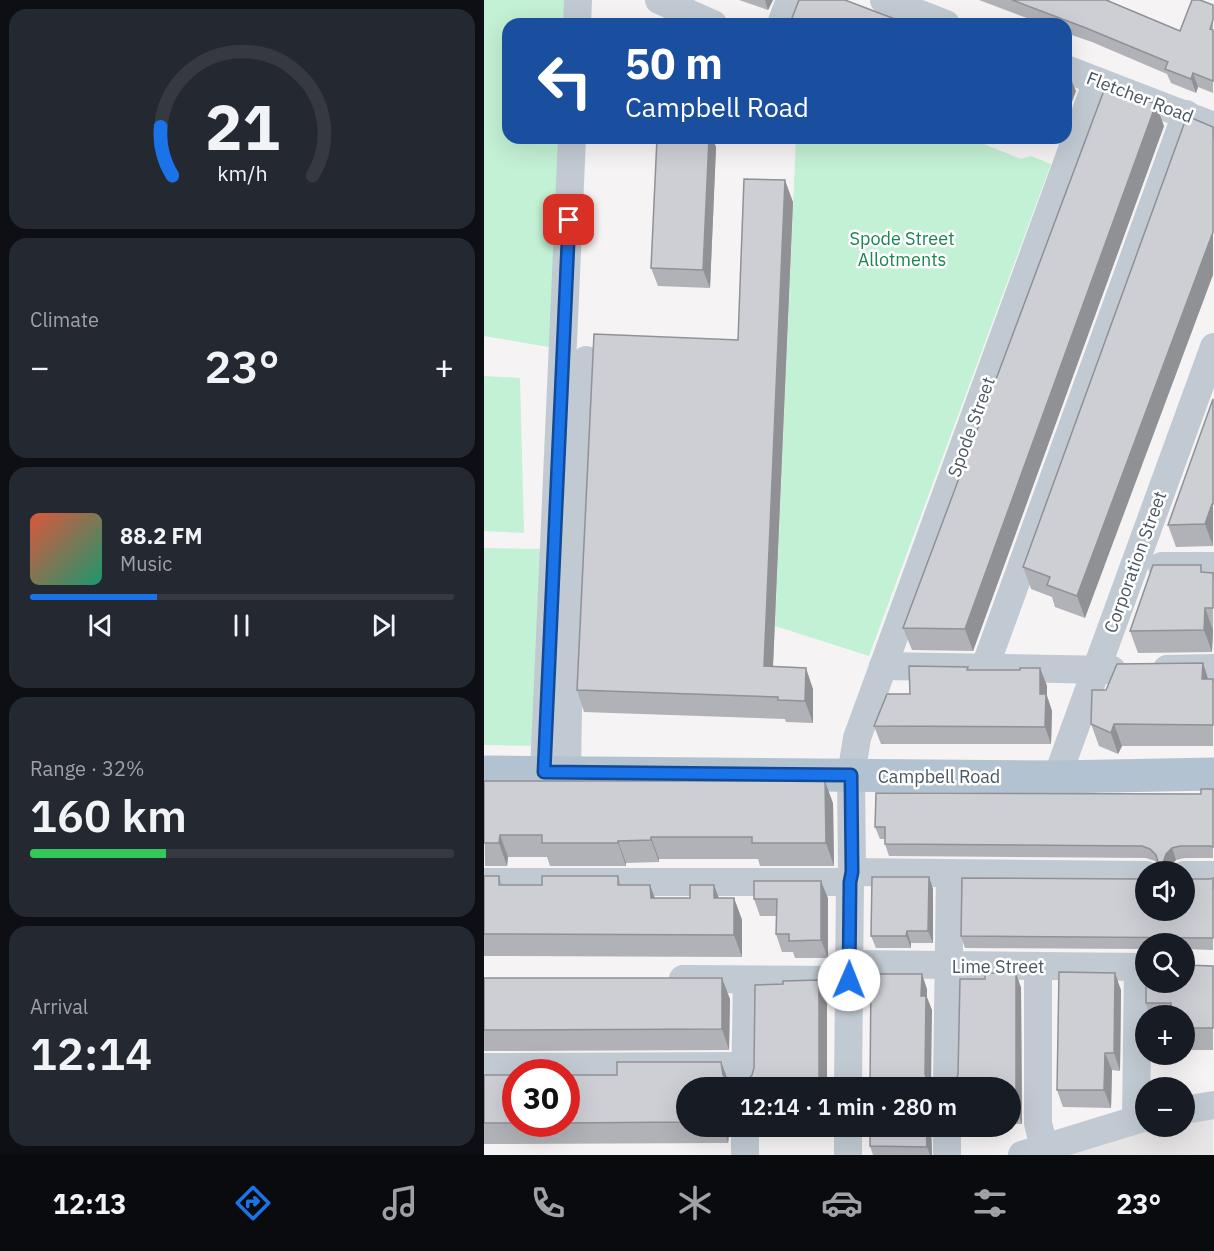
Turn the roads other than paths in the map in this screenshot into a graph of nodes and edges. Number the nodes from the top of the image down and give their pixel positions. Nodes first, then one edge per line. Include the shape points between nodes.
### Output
1 (578, 0) edge
2 (659, 0) edge
3 (790, 0) edge
4 (884, 0) edge
5 (577, 18) edge
6 (700, 18) edge
7 (783, 18) edge
8 (930, 18) edge
9 (1072, 71) edge
10 (1097, 81) junction
11 (1186, 114) junction
12 (1213, 126) edge
13 (572, 144) edge
14 (1212, 357) edge
15 (586, 360) dead end
16 (1133, 566) junction
17 (1213, 566) edge
18 (1211, 662) edge
19 (883, 666) junction
20 (985, 667) junction
21 (1095, 670) junction
22 (484, 772) edge
23 (555, 772) junction
24 (1213, 774) edge
25 (851, 775) junction
26 (1057, 777) junction
27 (950, 873) junction
28 (1135, 875) edge
29 (1195, 875) edge
30 (1213, 875) edge
31 (851, 877) junction
32 (484, 882) edge
33 (948, 965) junction
34 (1038, 966) junction
35 (1135, 967) edge
36 (849, 972) junction
37 (663, 979) edge
38 (747, 980) junction
39 (1142, 993) edge
40 (484, 1067) edge
41 (745, 1077) edge
42 (848, 1077) edge
43 (947, 1077) edge
44 (1141, 1077) edge
45 (1213, 1105) edge
46 (1195, 1108) edge
47 (1135, 1120) edge
48 (745, 1137) edge
49 (848, 1137) edge
50 (947, 1137) edge
51 (1033, 1151) edge
52 (745, 1155) edge
53 (848, 1155) edge
54 (947, 1155) edge

1 - 5 street
2 - 6 street
3 - 7 street
4 - 8 street
9 - 10 street, Fletcher Road
10 - 11 street, Fletcher Road
10 - 19 street, Spode Street
11 - 12 street, Fletcher Road
11 - 20 street
13 - 23 street
14 - 16 street, Corporation Street
15 - 23 street via 568,711
16 - 17 street
16 - 21 street, Corporation Street
18 - 21 street
19 - 20 street
19 - 25 street, Spode Street via 857,738
20 - 21 street
21 - 26 street, Corporation Street
22 - 23 main road, Campbell Road
23 - 25 main road, Campbell Road
24 - 26 main road, Campbell Road
25 - 26 main road, Campbell Road
25 - 31 street, Spode Street
27 - 28 street
27 - 31 street
27 - 33 street
29 - 30 street
31 - 32 street
31 - 36 street, Spode Street
33 - 34 street, Lime Street
33 - 36 street, Lime Street
33 - 43 street
34 - 35 street, Lime Street
34 - 51 street via 1038,1123
36 - 38 street, Lime Street
36 - 42 street, Spode Street
37 - 38 street, Lime Street
38 - 41 street
39 - 44 street
40 - 41 street
45 - 46 street
47 - 51 street
48 - 52 street
49 - 53 street
50 - 54 street

